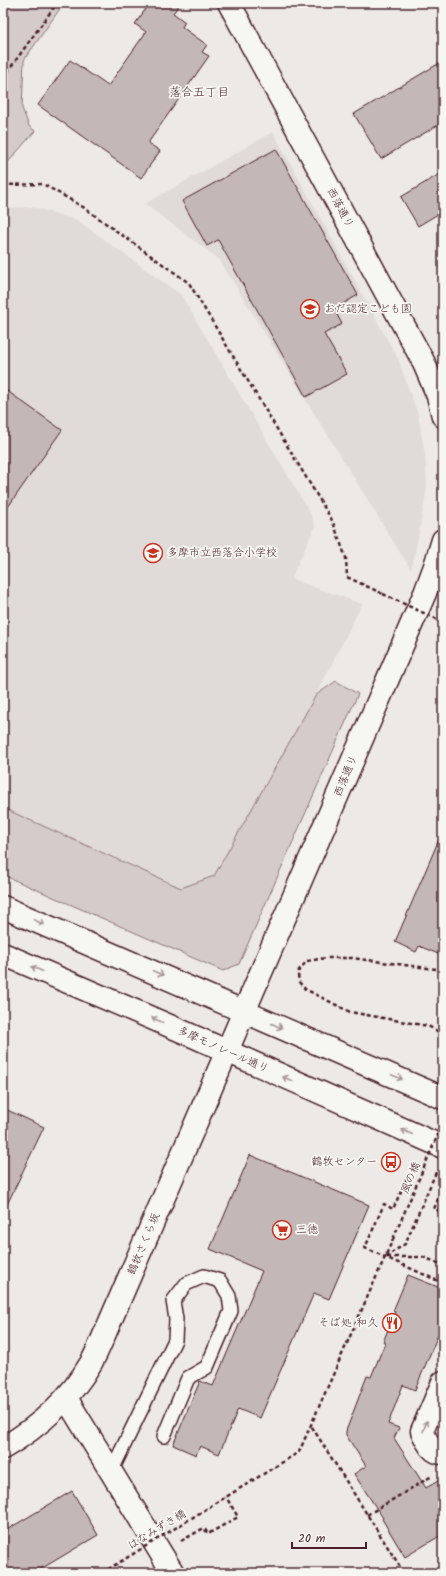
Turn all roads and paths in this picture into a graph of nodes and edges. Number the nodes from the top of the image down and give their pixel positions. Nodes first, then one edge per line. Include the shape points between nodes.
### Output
1 (57, 3) edge
2 (229, 3) edge
3 (3, 78) edge
4 (3, 185) edge
5 (443, 416) edge
6 (443, 540) edge
7 (443, 622) edge
8 (3, 907) edge
9 (3, 954) edge
10 (443, 970) edge
11 (244, 1011) junction
12 (443, 1034) edge
13 (227, 1051) junction
14 (443, 1098) edge
15 (443, 1123) edge
16 (441, 1155) edge
17 (407, 1178) dead end
18 (441, 1192) dead end
19 (443, 1212) edge
20 (384, 1257) junction
21 (443, 1265) edge
22 (443, 1283) edge
23 (443, 1382) edge
24 (66, 1398) junction
25 (311, 1426) junction
26 (164, 1436) dead end
27 (3, 1448) edge
28 (440, 1453) edge
29 (112, 1472) junction
30 (226, 1497) junction
31 (367, 1515) junction
32 (181, 1542) dead end
33 (102, 1573) edge
34 (173, 1573) edge
35 (404, 1573) edge

1 - 3 path
2 - 5 street, 西落通り via 422,361 438,396
4 - 7 path, bridge via 43,184 83,207 189,283 333,522 346,558 347,577
6 - 11 street, 西落通り via 425,593
8 -> 11 street
13 -> 9 street, 多摩モノレール通り
10 - 12 path via 352,958 326,958 307,961 298,975 299,982 305,989 350,1012 428,1026
11 - 13 street, 鶴牧さくら坂
11 -> 14 street
16 -> 13 street, 多摩モノレール通り
13 - 24 street, 鶴牧さくら坂 via 91,1363
15 - 20 path, 風の橋, bridge
16 - 20 path, 風の橋 via 405,1244
17 - 20 path via 394,1209 384,1204 365,1248
18 - 19 path via 434,1209
20 - 21 path via 423,1257
20 - 22 path
20 - 25 path, 風の橋
28 -> 23 street via 430,1446 422,1431
24 - 27 street, 鶴牧さくら坂 via 46,1418
24 - 29 street
25 - 30 path, はなみずき橋 via 299,1452
25 - 31 path
26 - 29 lane via 188,1378 207,1367 231,1311 229,1296 220,1281 204,1276 186,1284 173,1300 176,1319 175,1340
28 - 31 path via 432,1476
29 - 34 street
30 - 32 path via 238,1517 208,1534 204,1528
30 - 33 path, はなみずき橋, bridge
31 - 35 path

